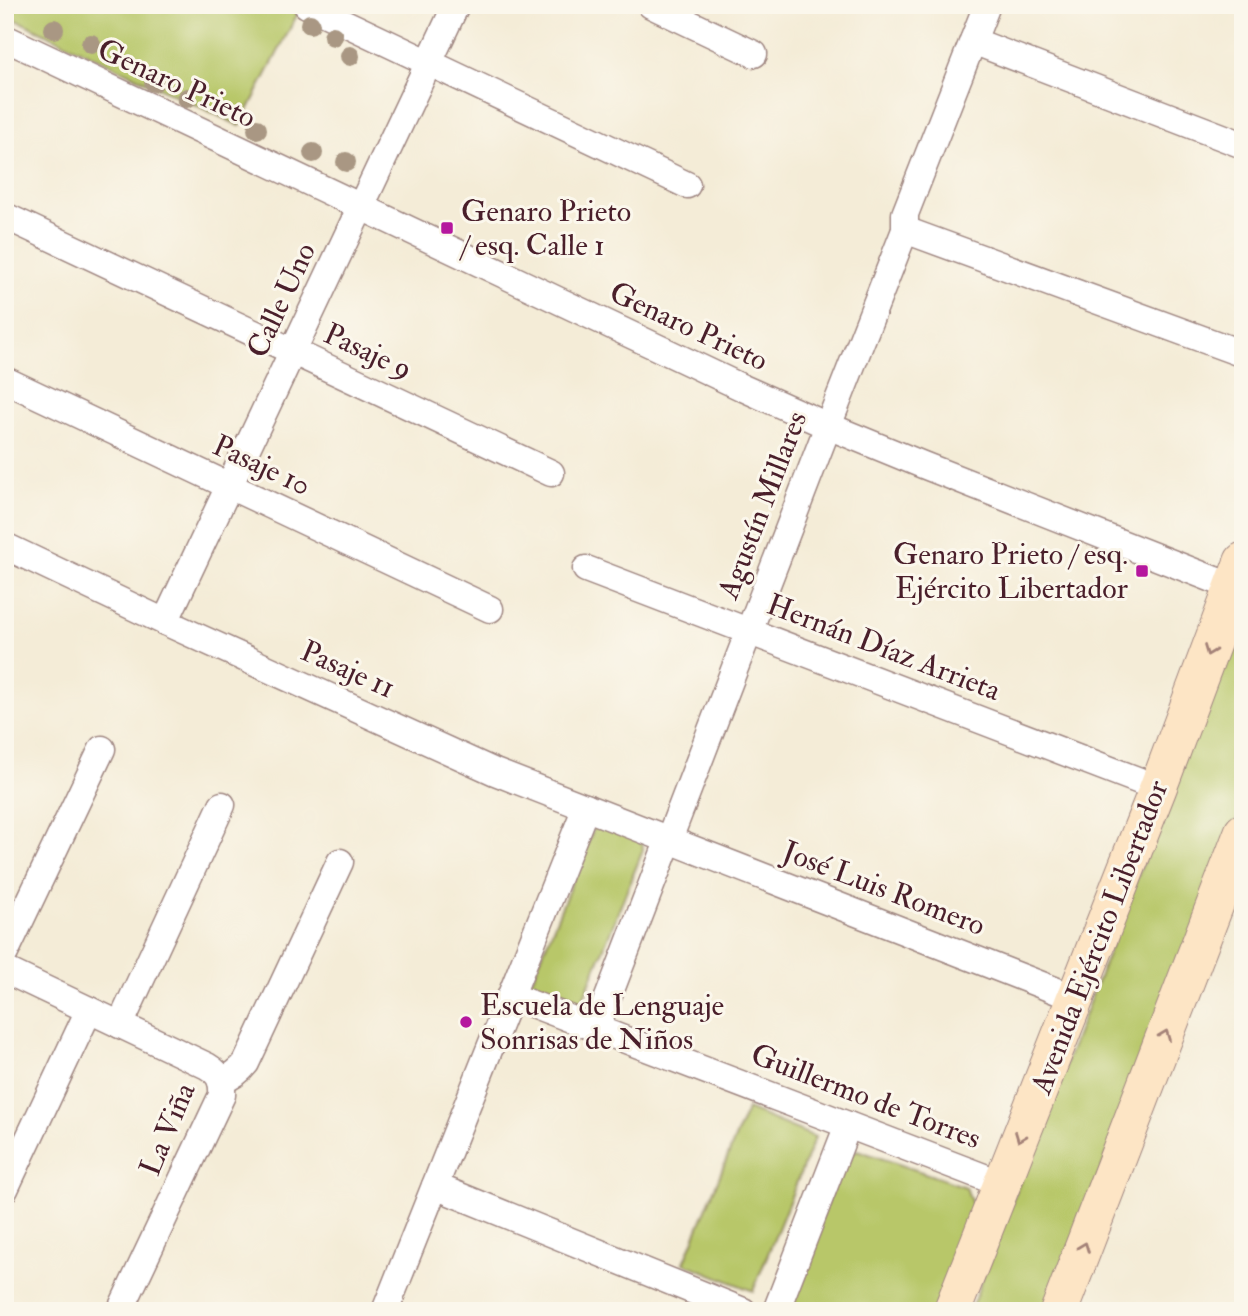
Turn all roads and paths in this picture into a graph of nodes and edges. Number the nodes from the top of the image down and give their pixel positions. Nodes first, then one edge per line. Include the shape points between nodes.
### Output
1 (307, 5) edge
2 (456, 5) edge
3 (651, 5) edge
4 (988, 5) edge
5 (5, 38) edge
6 (973, 41) junction
7 (754, 54) dead end
8 (429, 63) junction
9 (1243, 145) edge
10 (687, 185) dead end
11 (361, 207) junction
12 (5, 216) edge
13 (905, 230) junction
14 (293, 352) junction
15 (1243, 354) edge
16 (5, 380) edge
17 (828, 426) junction
18 (551, 474) dead end
19 (229, 486) junction
20 (5, 546) edge
21 (586, 569) dead end
22 (1239, 580) edge
23 (490, 609) dead end
24 (165, 622) junction
25 (749, 632) junction
26 (102, 749) dead end
27 (1158, 788) junction
28 (222, 805) dead end
29 (586, 807) junction
30 (669, 839) junction
31 (1241, 842) edge
32 (340, 862) dead end
33 (5, 953) edge
34 (5, 970) edge
35 (511, 996) junction
36 (1075, 998) junction
37 (89, 1010) junction
38 (120, 1025) junction
39 (596, 1029) junction
40 (221, 1081) junction
41 (848, 1125) junction
42 (1002, 1184) junction
43 (435, 1186) junction
44 (5, 1189) edge
45 (120, 1311) edge
46 (385, 1311) edge
47 (743, 1311) edge
48 (776, 1311) edge
49 (952, 1311) edge
50 (1059, 1311) edge

1 - 8 street
2 - 8 street, Calle Uno
3 - 7 street
4 - 6 street, Agustín Millares
5 - 11 street, Genaro Prieto
6 - 9 street
6 - 13 street, Agustín Millares via 905,214
8 - 10 street
8 - 11 street, Calle Uno
11 - 14 street, Calle Uno
11 - 17 street, Genaro Prieto
12 - 14 street, Pasaje 9
13 - 15 street
13 - 17 street, Agustín Millares
14 - 18 street, Pasaje 9
14 - 19 street, Calle Uno
16 - 19 street, Pasaje 10
17 - 22 street, Genaro Prieto
17 - 25 street, Agustín Millares
19 - 23 street, Pasaje 10
19 - 24 street, Calle Uno
20 - 24 street, Pasaje 11
21 - 25 street, Hernán Díaz Arrieta
22 -> 27 main road, Avenida Ejército Libertador
24 - 29 street, Pasaje 11 via 495,772
25 - 27 street, Hernán Díaz Arrieta
25 - 30 street, Agustín Millares
26 - 33 street
27 - 36 main road, Avenida Ejército Libertador
28 - 38 street
29 - 30 street, Pasaje 11
29 - 35 street
30 - 36 street, José Luis Romero
30 - 39 street, Agustín Millares
50 -> 31 main road
32 - 40 street via 246,1063
34 - 37 street, La Viña
35 - 39 street, Guillermo de Torres
35 - 43 street
36 -> 42 main road, Avenida Ejército Libertador
37 - 38 street, La Viña
37 - 44 street
38 - 40 street, La Viña via 207,1066
39 - 41 street, Guillermo de Torres
40 - 45 street, La Viña via 222,1095
41 - 42 street, Guillermo de Torres
41 - 48 street
42 - 49 main road, Avenida Ejército Libertador
43 - 46 street
43 - 47 street

